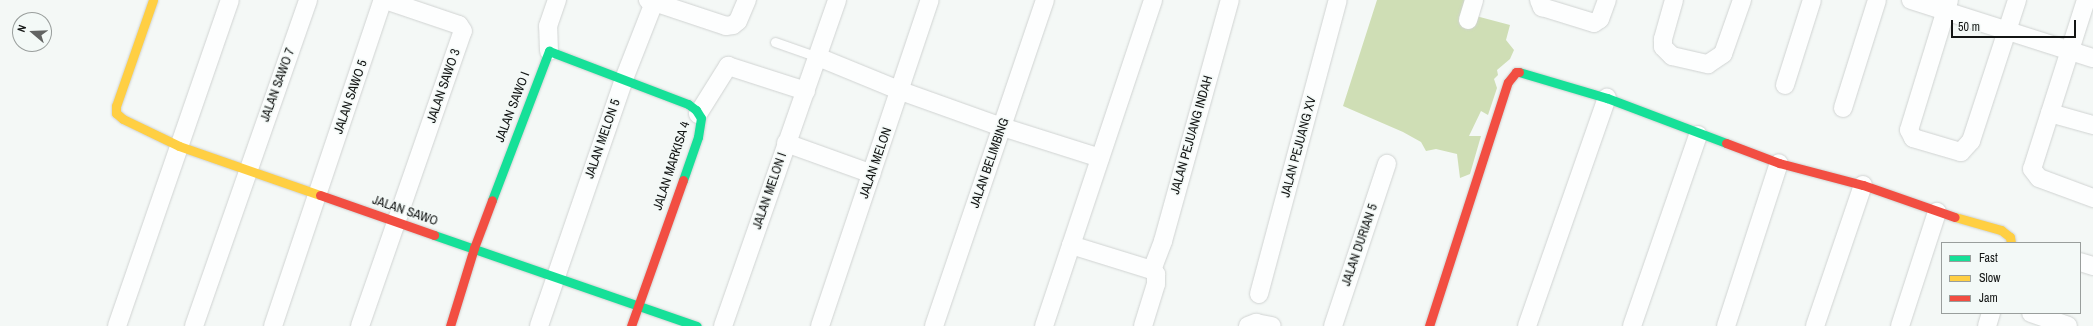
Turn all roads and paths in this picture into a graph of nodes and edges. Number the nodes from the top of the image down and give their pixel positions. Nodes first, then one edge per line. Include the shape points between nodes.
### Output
1 (154, 0) edge
2 (230, 0) edge
3 (308, 0) edge
4 (384, 0) edge
5 (557, 0) edge
6 (747, 0) edge
7 (837, 0) edge
8 (930, 0) edge
9 (1046, 0) edge
10 (1153, 0) edge
11 (1230, 0) edge
12 (1338, 0) edge
13 (1474, 0) edge
14 (1539, 0) edge
15 (1607, 0) edge
16 (1674, 0) edge
17 (1742, 0) edge
18 (1812, 0) edge
19 (1877, 0) edge
20 (1912, 0) edge
21 (2017, 0) edge
22 (2086, 0) edge
23 (653, 1) edge
24 (1947, 5) edge
25 (1468, 20) dead end
26 (2007, 30) junction
27 (775, 42) dead end
28 (2070, 50) junction
29 (549, 51) junction
30 (818, 57) junction
31 (2093, 58) edge
32 (624, 79) junction
33 (1785, 85) dead end
34 (806, 91) junction
35 (901, 91) junction
36 (1607, 98) junction
37 (1843, 108) dead end
38 (2050, 113) junction
39 (698, 114) junction
40 (2093, 126) edge
41 (1002, 127) junction
42 (1698, 135) junction
43 (786, 143) junction
44 (179, 146) junction
45 (1100, 158) junction
46 (1779, 163) junction
47 (1387, 164) dead end
48 (247, 169) junction
49 (872, 174) junction
50 (1863, 185) junction
51 (318, 194) junction
52 (2093, 198) edge
53 (1937, 212) junction
54 (397, 222) junction
55 (2010, 240) edge
56 (1071, 245) junction
57 (474, 248) junction
58 (2081, 262) edge
59 (2093, 266) edge
60 (1152, 270) junction
61 (556, 277) junction
62 (1259, 294) dead end
63 (639, 306) junction
64 (1991, 314) edge
65 (2034, 314) edge
66 (117, 326) edge
67 (194, 326) edge
68 (273, 326) edge
69 (360, 326) edge
70 (450, 326) edge
71 (539, 326) edge
72 (632, 326) edge
73 (697, 326) edge
74 (723, 326) edge
75 (820, 326) edge
76 (934, 326) edge
77 (1044, 326) edge
78 (1143, 326) edge
79 (1248, 326) edge
80 (1272, 326) edge
81 (1333, 326) edge
82 (1429, 326) edge
83 (1527, 326) edge
84 (1632, 326) edge
85 (1726, 326) edge
86 (1815, 326) edge
87 (1900, 326) edge
88 (1987, 326) edge
89 (2068, 326) edge

1 - 44 street, JALAN SAWO via 116,106 116,113 123,119
2 - 44 street
3 - 48 street, JALAN SAWO 7
4 - 51 street, JALAN SAWO 5
4 - 54 street, JALAN SAWO 3 via 459,25 463,31
5 - 29 street via 548,26
6 - 23 street via 738,21 726,26
7 - 30 street, JALAN MELON I
8 - 35 street, JALAN MELON
9 - 41 street, JALAN BELIMBING
10 - 45 street
11 - 60 street, JALAN PEJUANG INDAH via 1163,241
12 - 62 street, JALAN PEJUANG XV
13 - 25 street
14 - 15 street via 1542,7 1594,23 1600,19
16 - 17 street via 1663,39 1664,47 1672,56 1708,64 1722,54
18 - 33 street
19 - 37 street
20 - 24 street
21 - 26 street
22 - 28 street
23 - 32 street, JALAN MELON 5
24 - 26 street
24 - 26 street via 1909,130 1913,138 1962,152 1972,142
26 - 28 street
27 - 30 lane
28 - 31 street
28 - 38 street
29 - 32 street
29 - 57 street, JALAN SAWO I
30 - 34 street, JALAN MELON I
30 - 35 street
32 - 39 street, JALAN MARKISA 4 via 688,104
32 - 61 street, JALAN MELON 5
34 - 39 street via 728,66
34 - 43 street, JALAN MELON I
35 - 41 street
35 - 49 street, JALAN MELON
36 - 42 street
36 - 82 street via 1526,72 1516,72 1512,75
36 - 83 street
38 - 40 street
38 - 52 street via 2033,161 2034,175
39 - 63 street, JALAN MARKISA 4 via 701,118 698,137
41 - 45 street
41 - 76 street, JALAN BELIMBING
42 - 46 street
42 - 84 street
43 - 49 street
43 - 74 street, JALAN MELON I
44 - 48 street, JALAN SAWO
44 - 66 street
45 - 56 street
46 - 50 street
46 - 85 street
47 - 81 street, JALAN DURIAN 5
48 - 51 street, JALAN SAWO
48 - 67 street, JALAN SAWO 7
49 - 75 street, JALAN MELON
50 - 53 street
50 - 86 street
51 - 54 street, JALAN SAWO
51 - 68 street, JALAN SAWO 5
53 - 55 street via 2001,230
53 - 87 street
54 - 57 street, JALAN SAWO
54 - 69 street
56 - 60 street
56 - 77 street
57 - 61 street, JALAN SAWO
57 - 70 street, JALAN SAWO I
58 - 59 street
60 - 78 street via 1158,279
61 - 63 street, JALAN SAWO
61 - 71 street, JALAN MELON 5
63 - 72 street, JALAN MARKISA 4
63 - 73 street, JALAN SAWO
64 - 88 street
65 - 89 street
79 - 80 street via 1256,323

